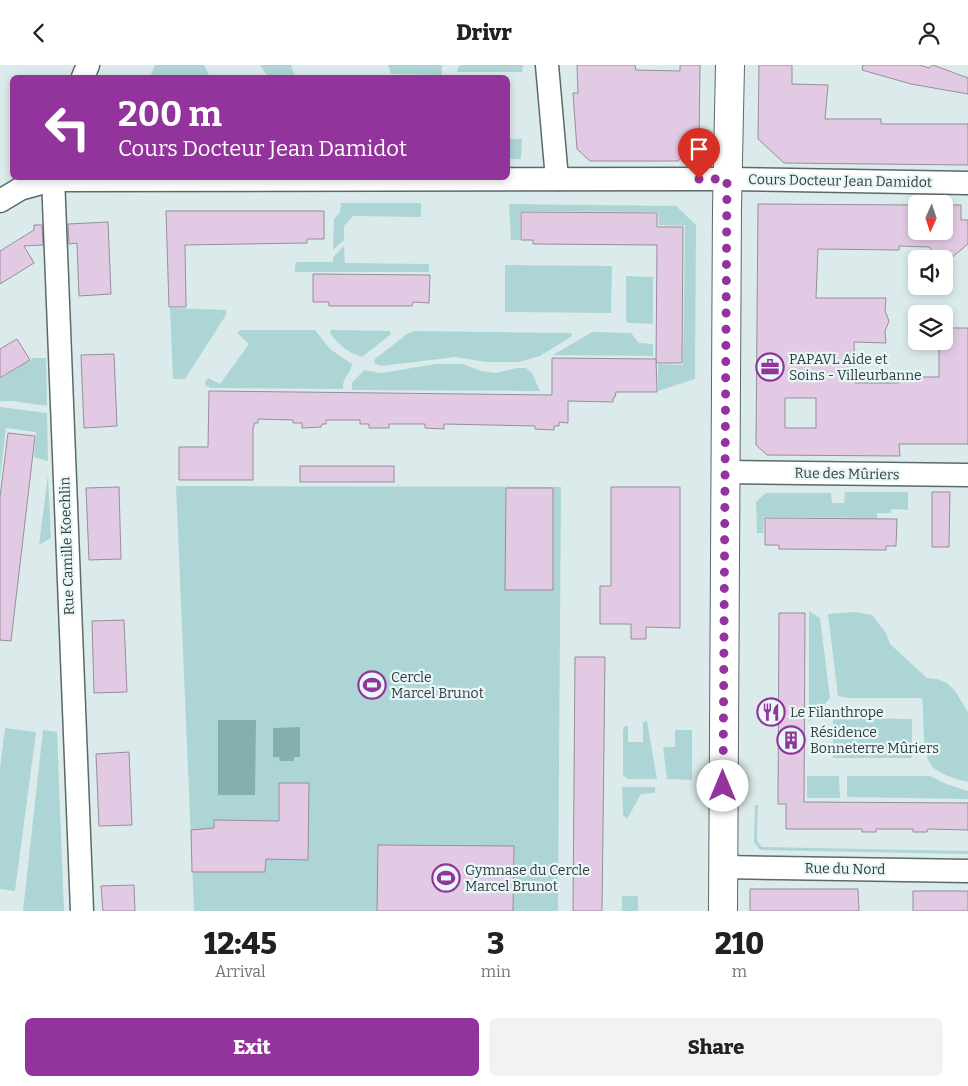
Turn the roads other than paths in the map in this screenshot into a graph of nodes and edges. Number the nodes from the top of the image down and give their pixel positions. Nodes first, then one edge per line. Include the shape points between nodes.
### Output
1 (547, 65) edge
2 (730, 65) edge
3 (510, 179) edge
4 (549, 179) junction
5 (727, 179) junction
6 (49, 180) edge
7 (52, 180) edge
8 (968, 183) edge
9 (0, 201) edge
10 (726, 472) junction
11 (968, 475) edge
12 (723, 867) junction
13 (968, 871) edge
14 (82, 911) edge
15 (723, 911) edge

1 - 4 street
2 - 5 street
3 - 4 street, Cours Docteur Jean Damidot
4 - 5 street, Cours Docteur Jean Damidot
5 - 8 street, Cours Docteur Jean Damidot
5 - 10 street
6 - 9 street, Cours Docteur Jean Damidot via 20,189
7 - 14 street, Rue Camille Koechlin
10 - 11 street, Rue des Mûriers
10 - 12 street
12 - 13 street, Rue du Nord
12 - 15 street

